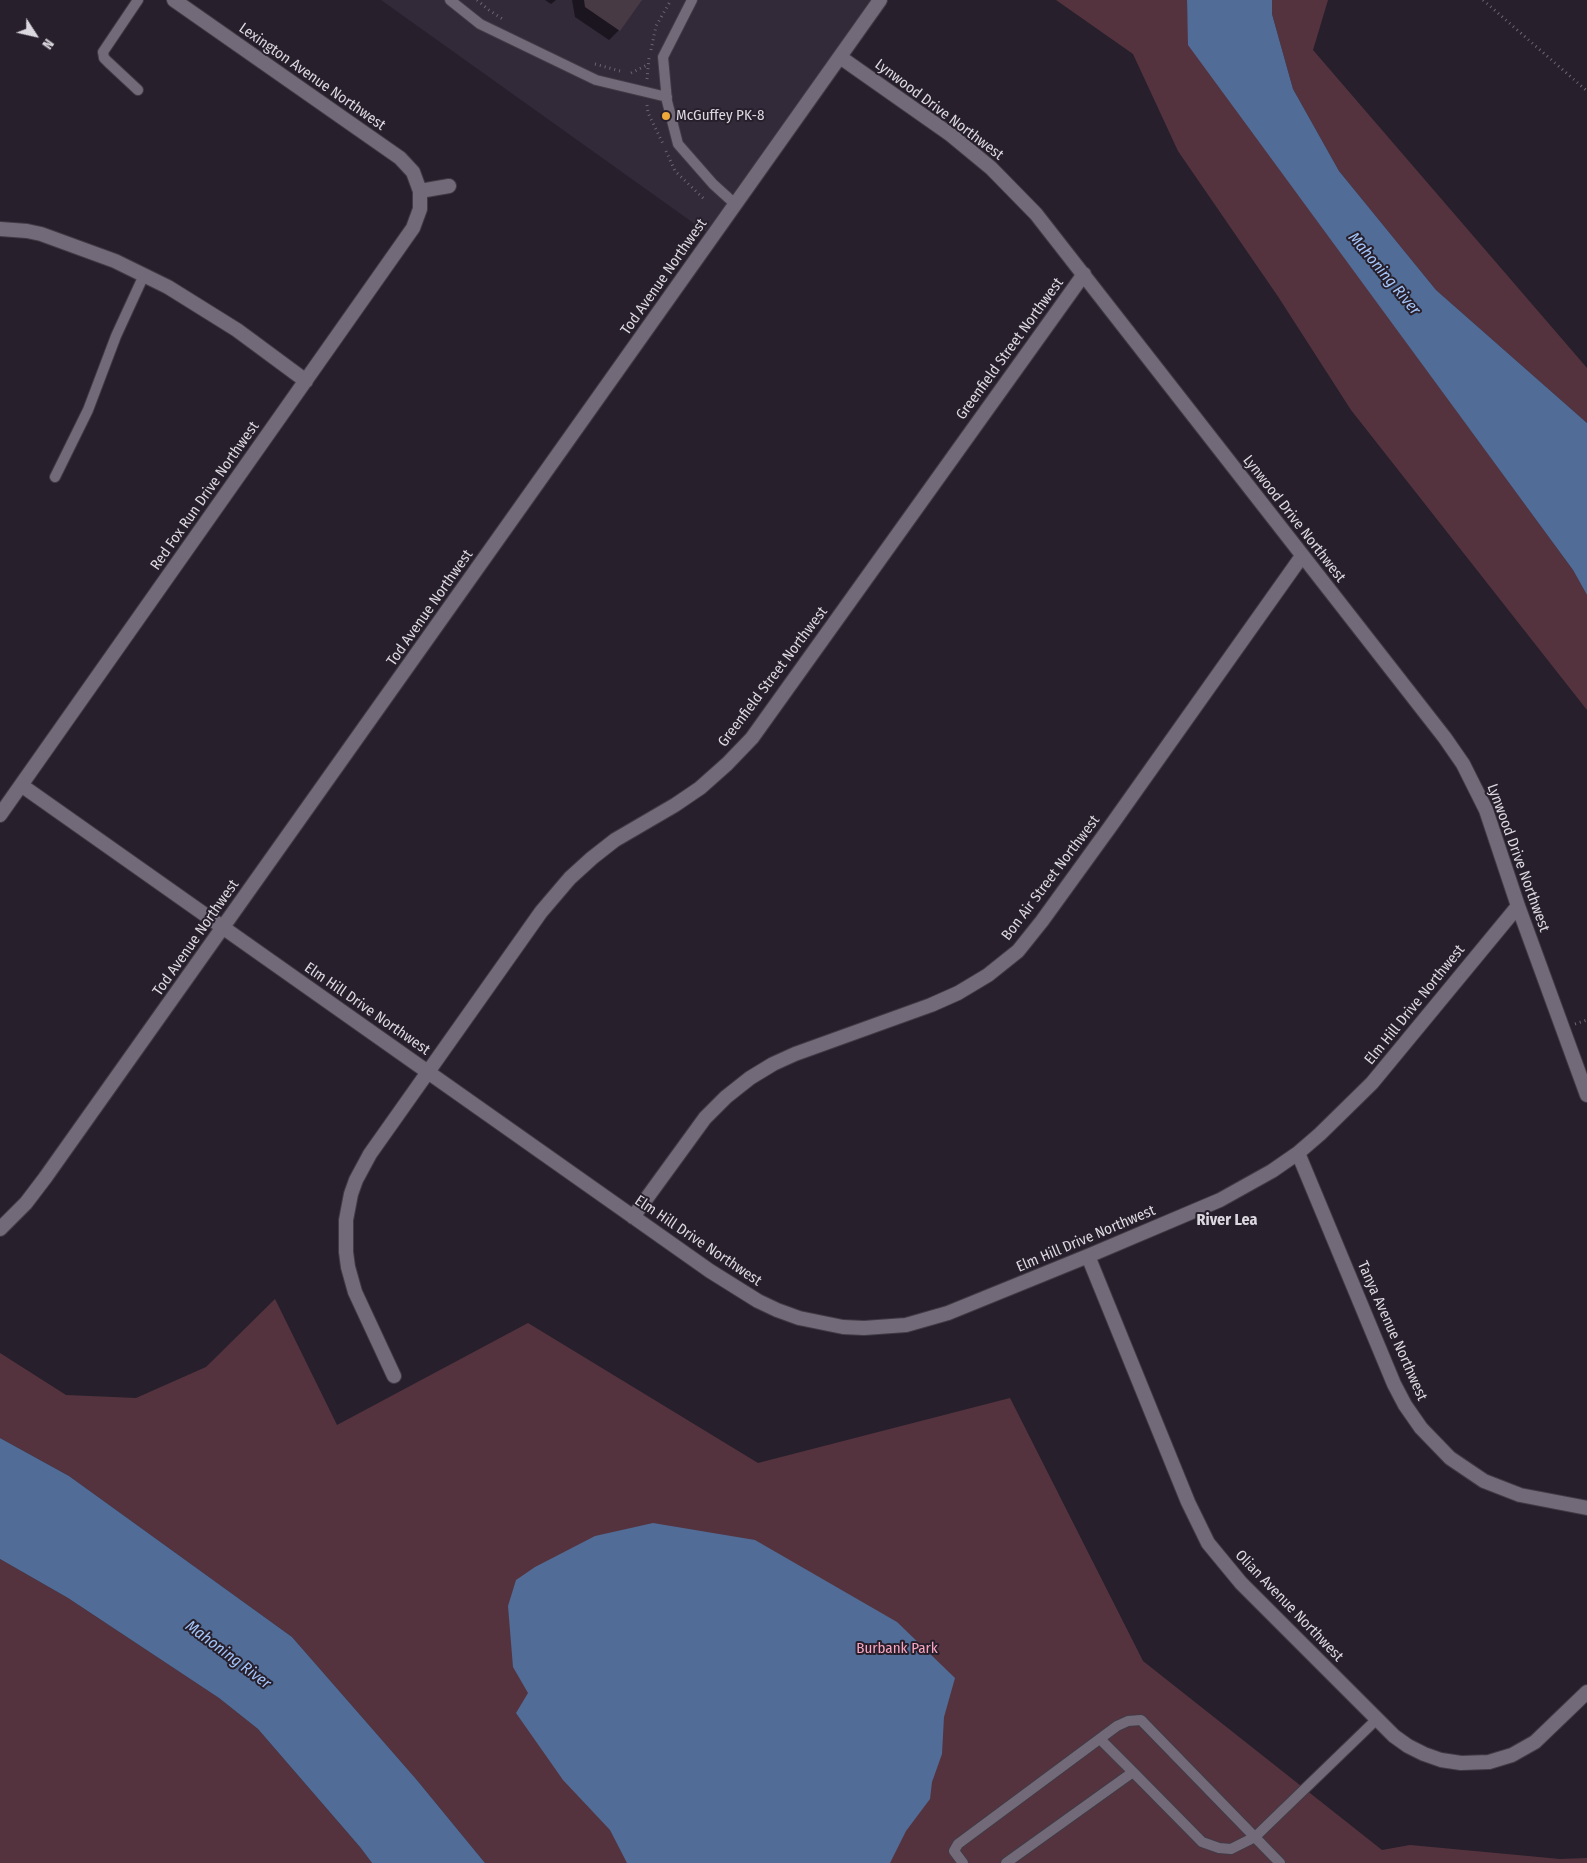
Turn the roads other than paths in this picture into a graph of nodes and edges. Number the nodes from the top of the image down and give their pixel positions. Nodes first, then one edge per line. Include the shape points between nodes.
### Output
1 (138, 0) edge
2 (174, 0) edge
3 (450, 0) edge
4 (692, 0) edge
5 (880, 0) edge
6 (840, 56) junction
7 (138, 90) dead end
8 (667, 97) junction
9 (449, 186) dead end
10 (420, 190) junction
11 (735, 204) junction
12 (0, 229) edge
13 (1084, 274) junction
14 (144, 275) junction
15 (306, 381) junction
16 (55, 478) dead end
17 (1302, 556) junction
18 (22, 785) junction
19 (0, 815) edge
20 (1518, 906) junction
21 (223, 928) junction
22 (428, 1072) junction
23 (1587, 1096) edge
24 (1298, 1153) junction
25 (633, 1217) junction
26 (0, 1229) edge
27 (1088, 1256) junction
28 (394, 1376) dead end
29 (1587, 1508) edge
30 (1587, 1692) edge
31 (1377, 1719) junction
32 (1100, 1739) junction
33 (1133, 1772) junction
34 (1255, 1837) junction
35 (963, 1863) edge
36 (1006, 1863) edge
37 (1280, 1863) edge

1 - 7 lane via 103,52 104,58
2 - 10 street, Lexington Avenue Northwest via 400,158 413,172
3 - 8 lane via 480,24 596,80
4 - 8 lane via 663,57
5 - 6 street, Tod Avenue Northwest
6 - 11 street, Tod Avenue Northwest
6 - 13 street, Lynwood Drive Northwest via 951,135 991,168 1036,214
8 - 11 lane via 678,144
9 - 10 street
10 - 15 street, Red Fox Run Drive Northwest via 420,209 413,228
11 - 21 street, Tod Avenue Northwest
12 - 14 street via 41,234 115,260
13 - 17 street, Lynwood Drive Northwest
13 - 22 street, Greenfield Street Northwest via 752,738 700,788 616,840 570,878 541,912
14 - 15 street via 202,307
14 - 16 lane via 88,410
15 - 18 street, Red Fox Run Drive Northwest
17 - 20 street, Lynwood Drive Northwest via 1463,764 1486,810
17 - 25 street, Bon Air Street Northwest via 1110,827 1018,950 988,975 958,993 796,1054 750,1078 705,1118
18 - 19 street, Red Fox Run Drive Northwest
18 - 21 street, Elm Hill Drive Northwest
20 - 23 street, Lynwood Drive Northwest
20 - 24 street, Elm Hill Drive Northwest via 1372,1083
21 - 22 street, Elm Hill Drive Northwest
21 - 26 street, Tod Avenue Northwest via 45,1178
22 - 25 street, Elm Hill Drive Northwest
22 - 28 street, Greenfield Street Northwest via 363,1166 351,1194 346,1220 346,1252 351,1281
24 - 27 street, Elm Hill Drive Northwest via 1220,1200
24 - 29 street, Tanya Avenue Northwest via 1394,1384 1421,1428 1450,1458 1484,1481 1520,1495
25 - 27 street, Elm Hill Drive Northwest via 758,1302 799,1318 844,1327 888,1327 929,1320
27 - 31 street, Olian Avenue Northwest via 1188,1502 1208,1543 1241,1583
30 - 31 street, Olian Avenue Northwest via 1542,1737 1512,1755 1480,1763 1454,1762 1424,1754 1408,1746
31 - 34 lane
32 - 33 lane
32 - 34 lane via 1128,1721 1142,1720
32 - 35 lane via 958,1844 954,1851
33 - 34 lane via 1202,1842 1231,1849
33 - 36 lane
34 - 37 lane

